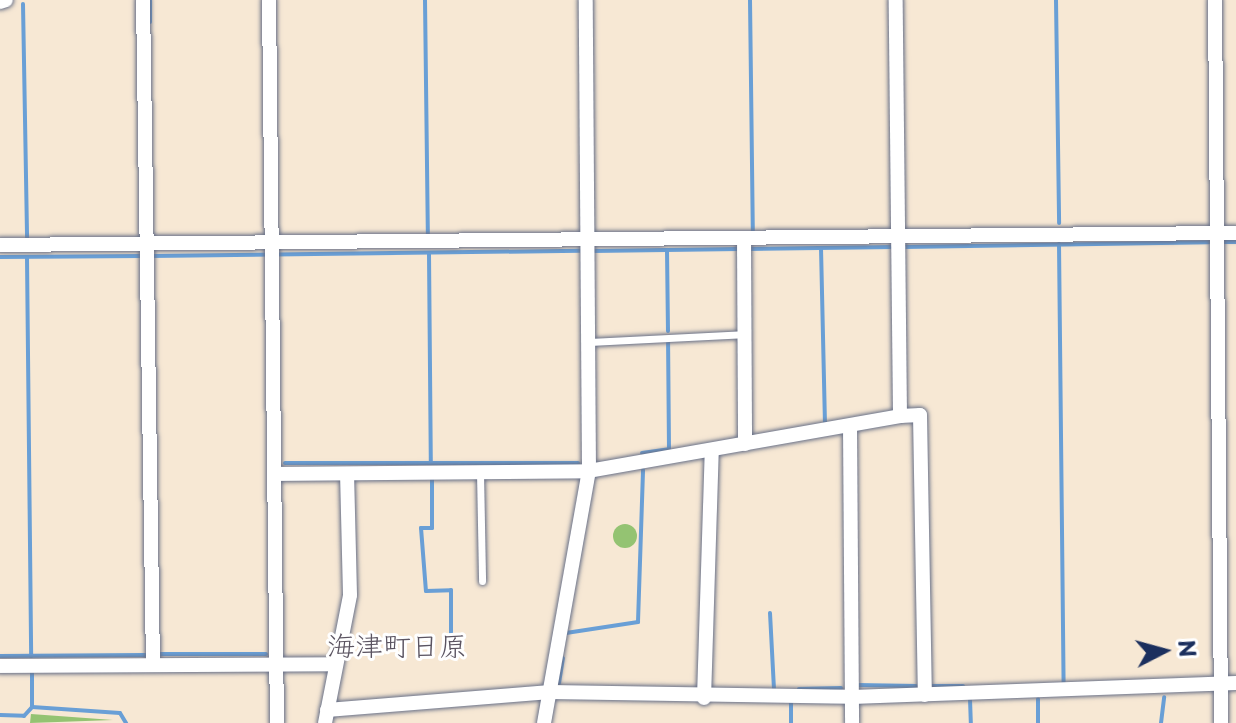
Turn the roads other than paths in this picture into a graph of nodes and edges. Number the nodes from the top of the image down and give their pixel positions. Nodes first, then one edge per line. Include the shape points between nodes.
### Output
1 (6, 0) edge
2 (143, 0) edge
3 (269, 0) edge
4 (586, 0) edge
5 (896, 0) edge
6 (1215, 0) edge
7 (0, 2) edge
8 (1219, 233) junction
9 (1236, 233) edge
10 (900, 236) junction
11 (587, 240) junction
12 (0, 245) edge
13 (744, 245) junction
14 (273, 251) junction
15 (147, 252) junction
16 (744, 334) junction
17 (588, 342) junction
18 (900, 416) junction
19 (850, 426) junction
20 (745, 444) junction
21 (712, 450) junction
22 (589, 471) junction
23 (480, 472) junction
24 (276, 474) junction
25 (347, 474) junction
26 (482, 581) dead end
27 (153, 664) junction
28 (334, 664) junction
29 (0, 666) edge
30 (277, 666) junction
31 (1229, 684) edge
32 (550, 692) junction
33 (925, 695) junction
34 (852, 697) junction
35 (704, 698) junction
36 (326, 717) edge
37 (277, 723) edge
38 (544, 723) edge
39 (852, 723) edge
40 (1221, 723) edge

1 - 7 street
2 - 15 street
3 - 14 street
4 - 11 street
5 - 10 street
6 - 8 street
8 - 9 street
8 - 10 street
8 - 31 street
10 - 13 street
10 - 18 street
11 - 13 street
11 - 14 street
11 - 17 street
12 - 15 street
13 - 16 street
14 - 15 street
14 - 24 street
15 - 27 street
16 - 17 lane
16 - 20 street
17 - 22 street
18 - 19 street
18 - 33 street via 920,415
19 - 20 street
19 - 34 street
20 - 21 street
21 - 22 street
21 - 35 street
22 - 23 street
22 - 32 street
23 - 25 street
23 - 26 lane
24 - 25 street
24 - 30 street
25 - 28 street via 350,595
27 - 29 street
27 - 30 street
28 - 30 street
28 - 36 street
30 - 37 street
31 - 33 street
31 - 40 street
32 - 35 street
32 - 36 street
32 - 38 street
33 - 34 street
34 - 35 street
34 - 39 street

